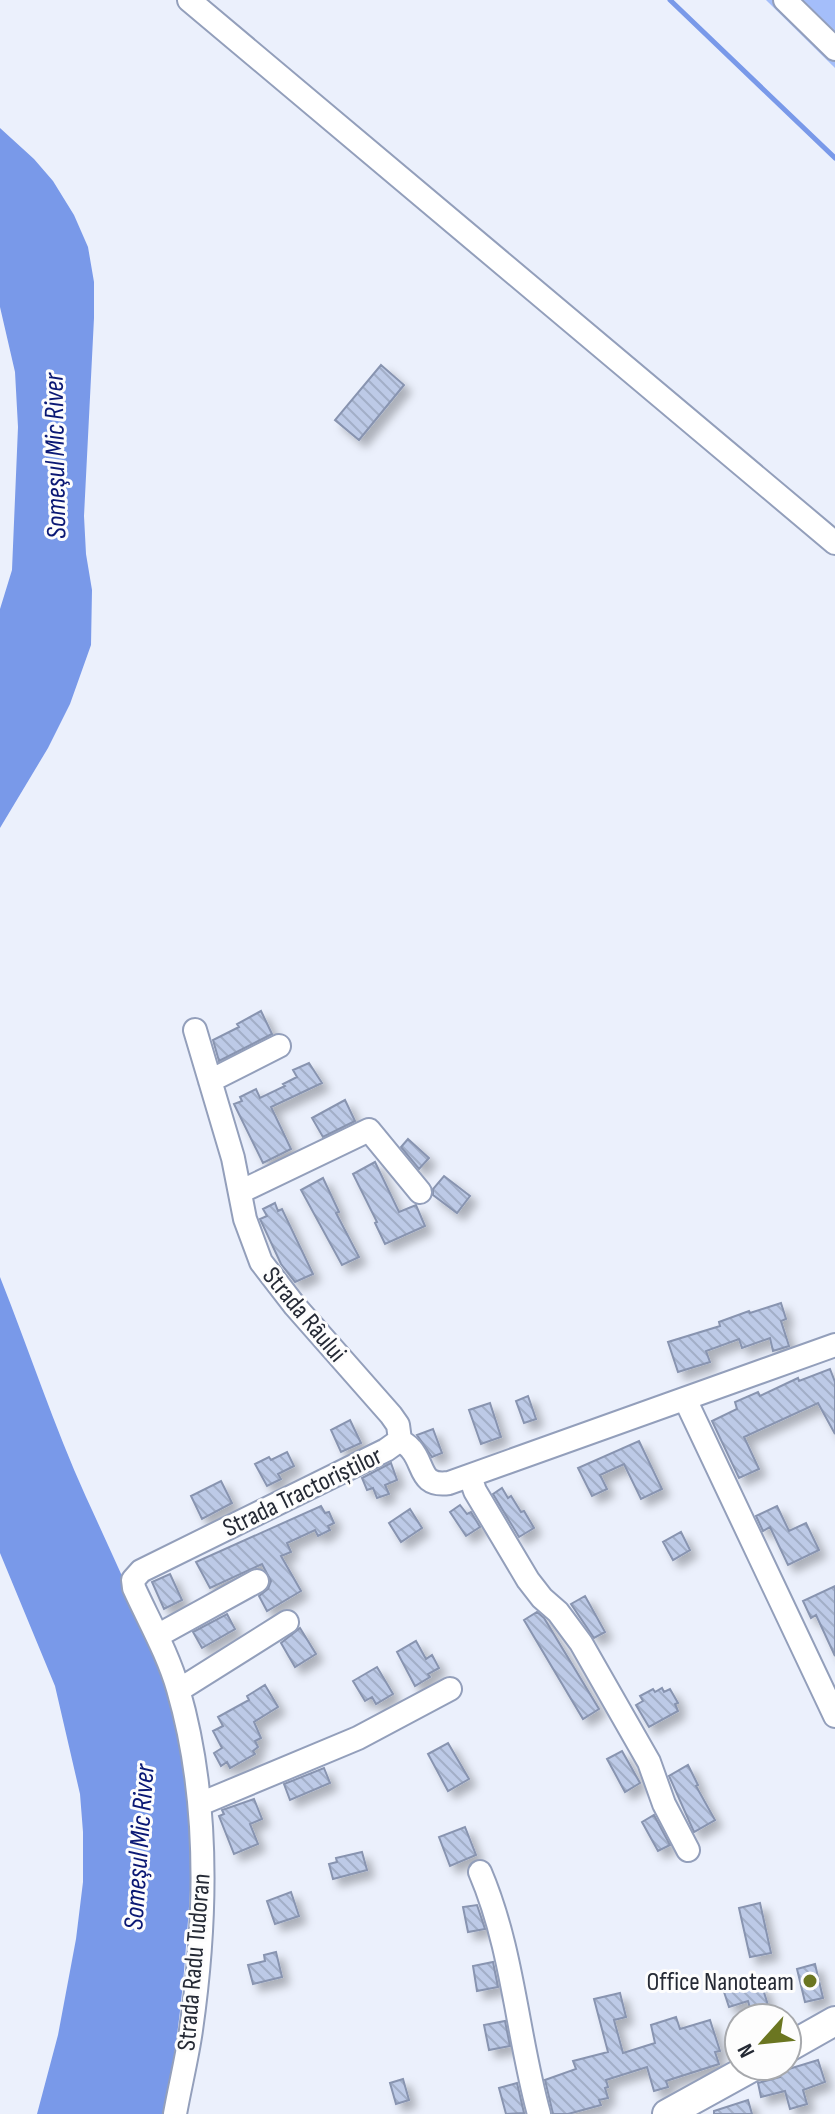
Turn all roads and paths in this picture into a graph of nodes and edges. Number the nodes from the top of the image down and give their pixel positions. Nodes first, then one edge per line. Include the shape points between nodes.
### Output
1 (189, 0) edge
2 (785, 0) edge
3 (835, 49) edge
4 (835, 543) edge
5 (195, 1030) dead end
6 (279, 1046) dead end
7 (210, 1081) junction
8 (240, 1192) junction
9 (420, 1192) dead end
10 (835, 1345) edge
11 (685, 1399) junction
12 (400, 1440) junction
13 (470, 1476) junction
14 (133, 1580) joint
15 (257, 1581) dead end
16 (287, 1622) dead end
17 (157, 1636) junction
18 (450, 1689) dead end
19 (179, 1690) junction
20 (835, 1716) edge
21 (200, 1804) junction
22 (688, 1850) dead end
23 (480, 1872) dead end
24 (835, 2021) edge
25 (803, 2039) edge
26 (725, 2082) edge
27 (175, 2114) edge
28 (539, 2114) edge
29 (667, 2114) edge

1 - 4 street
2 - 3 street
5 - 7 street, Strada Râului
6 - 7 street
7 - 8 street, Strada Râului
8 - 9 street via 369,1130
8 - 12 street, Strada Râului via 261,1262 391,1415
10 - 11 street, Strada Tractoriștilor
11 - 13 street, Strada Tractoriștilor
11 - 20 street
12 - 13 street, Strada Tractoriștilor via 438,1485
12 - 14 street, Strada Tractoriștilor via 141,1571
13 - 22 street via 528,1580 581,1643 649,1762
14 - 17 street, Strada Radu Tudoran
15 - 17 street
16 - 19 street
17 - 19 street, Strada Radu Tudoran
18 - 21 street via 335,1748
19 - 21 street, Strada Radu Tudoran
21 - 27 street, Strada Radu Tudoran via 202,1929
23 - 28 street via 509,1965
24 - 25 main road
26 - 29 main road

